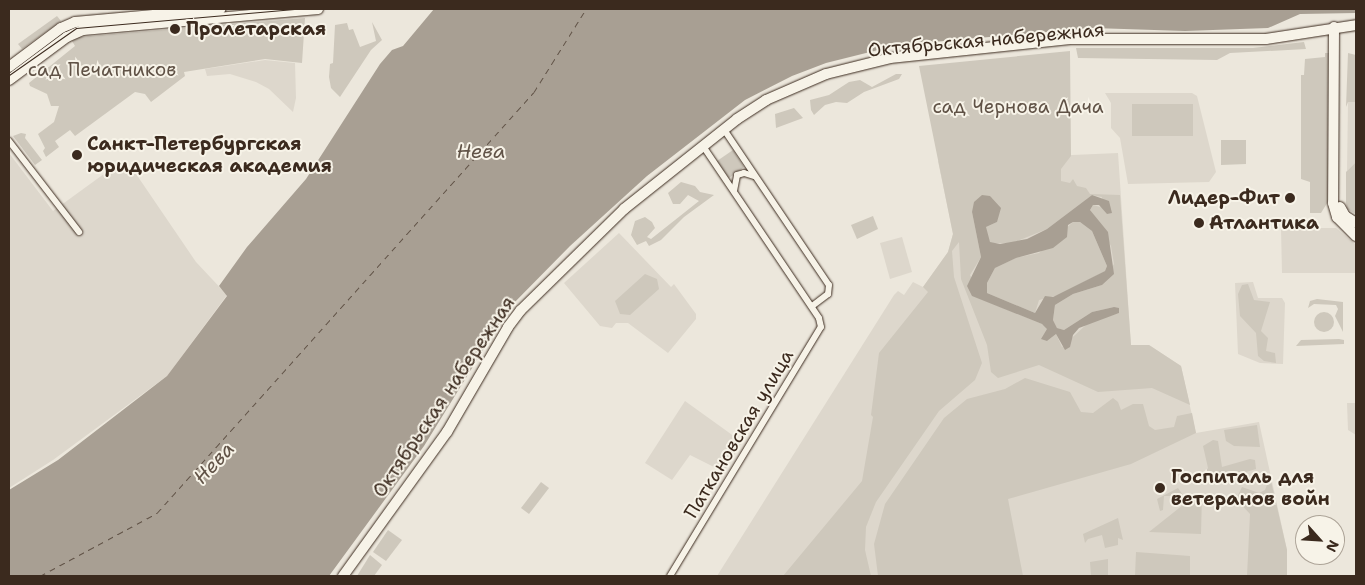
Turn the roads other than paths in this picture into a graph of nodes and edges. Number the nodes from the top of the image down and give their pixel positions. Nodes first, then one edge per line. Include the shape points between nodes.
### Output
1 (220, 9) edge
2 (318, 9) edge
3 (140, 17) edge
4 (1356, 25) edge
5 (1335, 31) junction
6 (1356, 31) edge
7 (9, 67) edge
8 (9, 80) edge
9 (727, 134) junction
10 (9, 141) edge
11 (705, 148) junction
12 (754, 176) junction
13 (734, 192) junction
14 (1356, 223) edge
15 (79, 232) dead end
16 (1356, 236) edge
17 (812, 306) junction
18 (343, 576) edge
19 (350, 576) edge
20 (670, 576) edge

1 - 3 main road
2 - 3 main road
3 - 7 main road via 68,24
3 - 8 main road via 72,34
4 - 5 main road, Октябрьская набережная
5 - 6 main road, Октябрьская набережная
5 - 9 main road, Октябрьская набережная via 1268,45 1080,45 891,64 840,75 789,96 758,112
5 - 11 main road, Октябрьская набережная via 1253,40 1070,39 869,62 826,74 766,100
5 - 14 main road via 1339,202 1346,216
5 - 16 main road via 1333,203 1337,217
9 - 11 main road, Октябрьская набережная
9 - 12 street
10 - 15 street
11 - 13 street, Паткановская улица
11 - 18 main road, Октябрьская набережная via 612,220 514,319 438,444
11 - 19 main road, Октябрьская набережная via 604,236 518,323 452,435
12 - 13 street via 738,175
12 - 17 street via 829,285 828,294
13 - 17 street, Паткановская улица
17 - 20 street, Паткановская улица via 821,323 819,332

